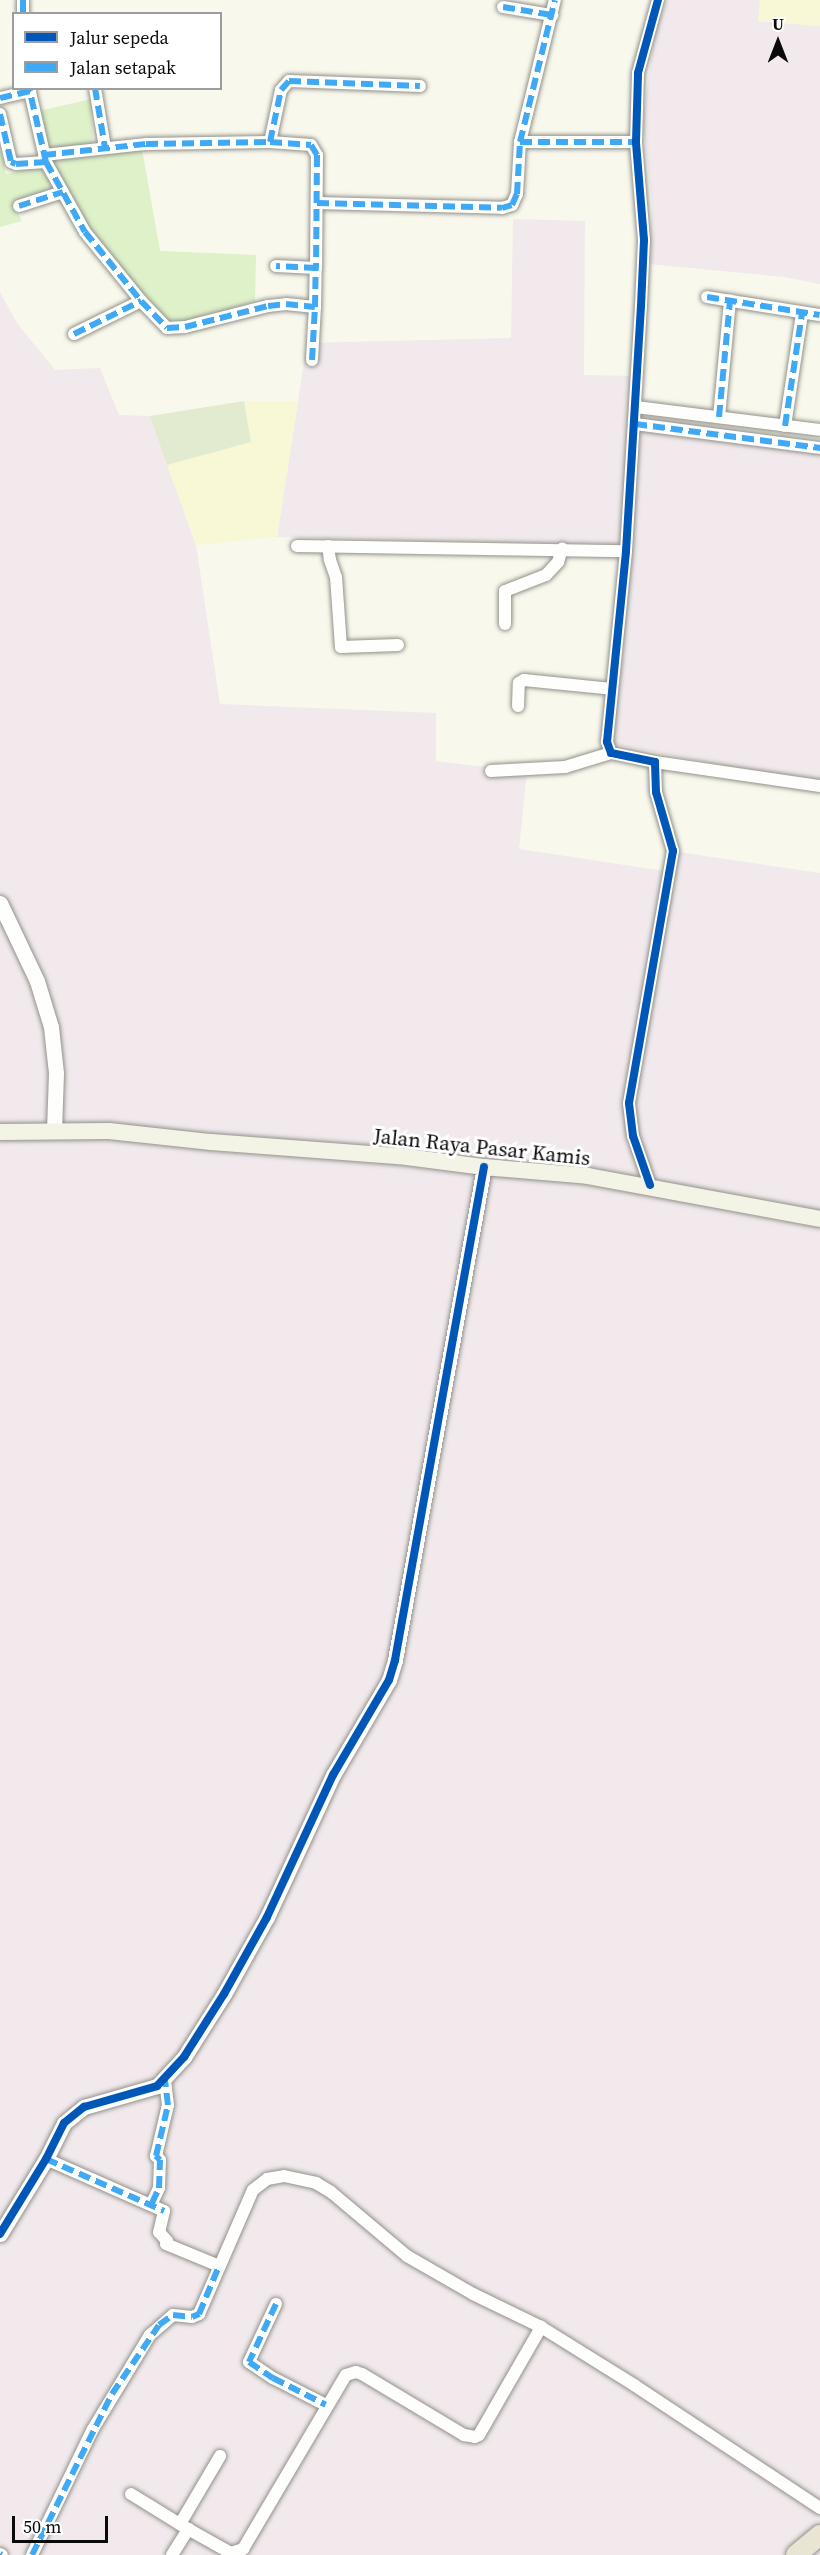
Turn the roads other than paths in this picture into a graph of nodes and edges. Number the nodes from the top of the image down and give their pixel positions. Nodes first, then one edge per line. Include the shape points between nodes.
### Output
1 (555, 0) edge
2 (658, 0) edge
3 (503, 7) dead end
4 (552, 15) junction
5 (420, 86) dead end
6 (30, 90) edge
7 (95, 90) edge
8 (0, 98) edge
9 (0, 114) edge
10 (270, 142) junction
11 (520, 142) junction
12 (636, 142) junction
13 (105, 148) junction
14 (45, 159) junction
15 (63, 192) junction
16 (317, 203) junction
17 (19, 206) dead end
18 (276, 266) dead end
19 (316, 268) junction
20 (707, 297) dead end
21 (141, 301) junction
22 (730, 301) junction
23 (315, 307) junction
24 (802, 313) junction
25 (820, 315) edge
26 (74, 334) dead end
27 (312, 360) dead end
28 (636, 407) junction
29 (718, 417) junction
30 (635, 424) junction
31 (785, 426) junction
32 (820, 430) edge
33 (820, 448) edge
34 (297, 546) dead end
35 (328, 546) junction
36 (562, 549) junction
37 (626, 550) junction
38 (505, 624) dead end
39 (398, 645) dead end
40 (612, 689) junction
41 (518, 706) dead end
42 (611, 753) junction
43 (655, 762) junction
44 (491, 771) dead end
45 (820, 786) edge
46 (0, 903) edge
47 (54, 1130) junction
48 (0, 1132) edge
49 (484, 1167) junction
50 (650, 1185) junction
51 (820, 1219) edge
52 (165, 2079) junction
53 (46, 2159) junction
54 (152, 2204) junction
55 (0, 2234) edge
56 (219, 2266) junction
57 (276, 2304) dead end
58 (541, 2327) junction
59 (326, 2405) junction
60 (220, 2456) dead end
61 (131, 2494) dead end
62 (820, 2508) edge
63 (184, 2526) junction
64 (820, 2535) edge
65 (32, 2555) edge
66 (172, 2555) edge
67 (796, 2555) edge

1 - 4 street
2 - 12 street via 638,73
3 - 4 street
4 - 11 street
5 - 10 street via 289,81 281,90
6 - 8 street
6 - 14 street
7 - 13 street
9 - 14 street via 11,162
10 - 13 street
10 - 16 street via 308,144 315,148
11 - 12 street
11 - 16 street via 517,194 507,208
12 - 28 street via 644,240
13 - 14 street
14 - 15 street
15 - 17 street
15 - 21 street via 85,232
16 - 19 street
18 - 19 street
19 - 23 street
20 - 22 street
21 - 23 street via 163,326 176,329 268,306
21 - 26 street
22 - 24 street
22 - 29 street
23 - 27 street
24 - 25 street
24 - 31 street
28 - 29 street
28 - 30 street
29 - 31 street
30 - 33 street
30 - 37 street
31 - 32 street
34 - 35 street
35 - 36 street
35 - 39 street via 336,577 341,647
36 - 37 street
36 - 38 street via 558,562 546,575 505,591
37 - 40 street
40 - 41 street via 524,680 519,682
40 - 42 street via 607,742
42 - 43 street
42 - 44 street via 565,767
43 - 45 street
43 - 50 street via 656,792 672,841 673,860 630,1102 633,1136
46 - 47 street via 37,981 51,1027 56,1073
47 - 48 main road, Jalan Raya Pasar Kamis
47 - 49 main road, Jalan Raya Pasar Kamis via 137,1133 399,1155
49 - 50 main road, Jalan Raya Pasar Kamis
49 - 52 street via 389,1680 333,1775 267,1917 229,1985 184,2057
50 - 51 main road, Jalan Raya Pasar Kamis
52 - 53 street via 144,2091 84,2107 73,2114 64,2123
52 - 54 street via 168,2105 156,2156 160,2160 159,2188
53 - 54 street
53 - 55 street
54 - 56 street via 164,2211 159,2232 166,2244
56 - 58 street via 253,2190 267,2179 298,2177 331,2192 416,2262
56 - 65 street via 199,2314 173,2315 150,2335 112,2394
57 - 59 street via 249,2362
58 - 59 street via 477,2436 464,2435 359,2372 341,2379
58 - 62 street
59 - 63 street via 241,2552 231,2553
60 - 63 street
61 - 63 street
63 - 66 street
64 - 67 highway

